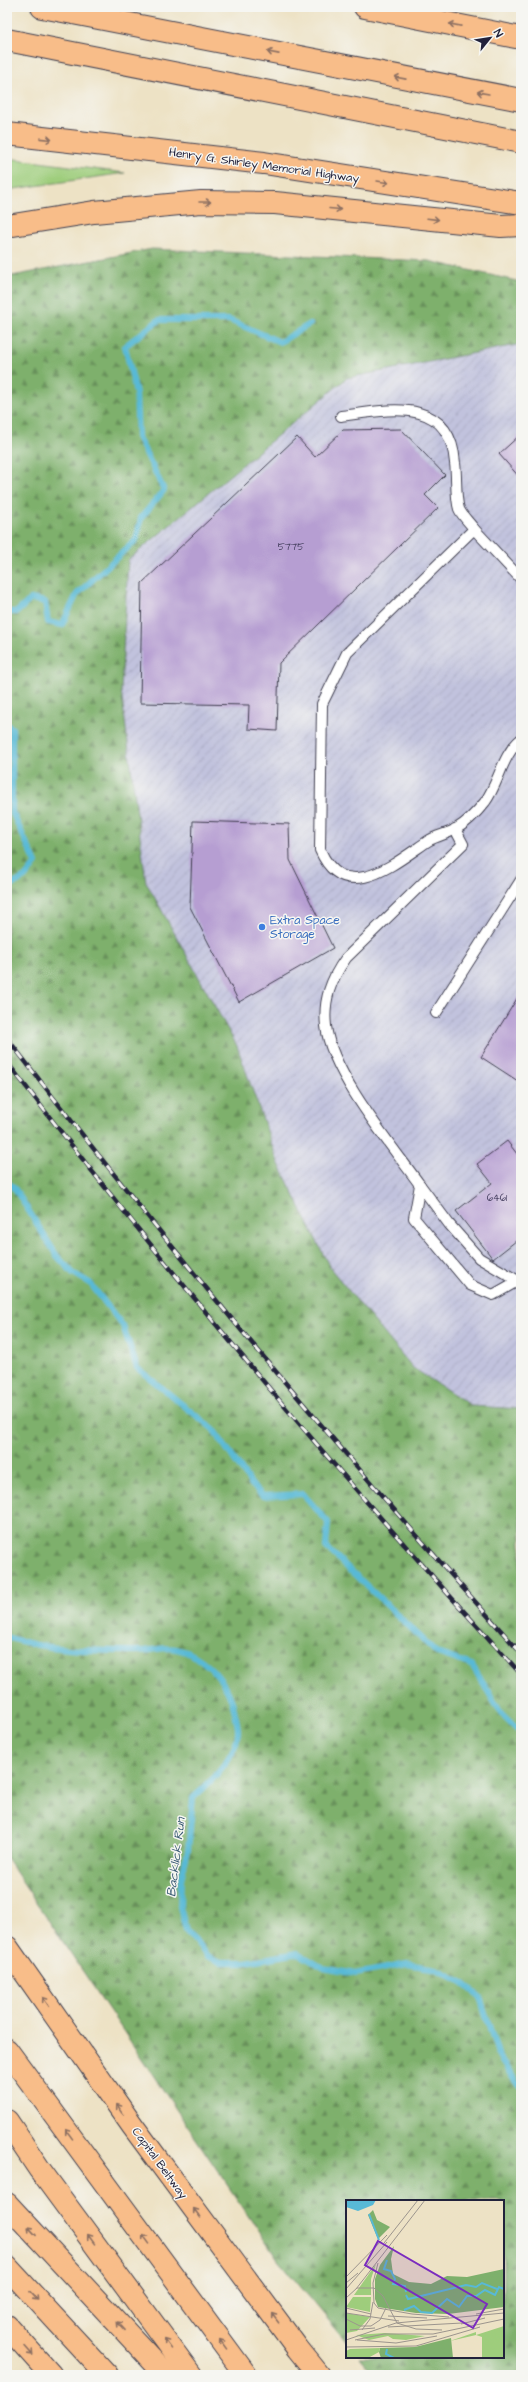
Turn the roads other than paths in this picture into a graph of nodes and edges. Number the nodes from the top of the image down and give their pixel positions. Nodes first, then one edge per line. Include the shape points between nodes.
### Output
1 (42, 7) edge
2 (365, 7) edge
3 (521, 38) edge
4 (7, 40) edge
5 (7, 48) edge
6 (95, 59) junction
7 (521, 100) edge
8 (7, 134) edge
9 (521, 142) edge
10 (521, 203) edge
11 (166, 205) junction
12 (7, 212) edge
13 (521, 225) edge
14 (7, 226) edge
15 (341, 416) dead end
16 (474, 529) junction
17 (521, 579) edge
18 (521, 739) edge
19 (455, 829) junction
20 (521, 880) edge
21 (436, 1013) dead end
22 (420, 1185) junction
23 (520, 1280) edge
24 (7, 1947) edge
25 (7, 2050) edge
26 (7, 2121) edge
27 (7, 2204) edge
28 (7, 2267) edge
29 (7, 2326) edge
30 (51, 2375) edge
31 (107, 2375) edge
32 (166, 2375) edge
33 (191, 2375) edge
34 (246, 2375) edge
35 (319, 2375) edge

7 -> 1 highway
3 -> 2 highway
4 - 6 highway
5 - 6 highway
6 - 9 highway
8 -> 10 highway, Henry G. Shirley Memorial Highway via 264,163
11 - 12 highway via 82,203
11 -> 13 highway via 201,202 276,203 500,226
11 - 14 highway via 94,212
15 - 16 lane via 400,409 429,416 442,428 451,442 455,458 459,510
16 - 17 lane
16 - 19 lane via 347,654 322,704 320,850 338,874 366,877 387,869 430,840
18 - 19 lane via 507,757 485,802
19 - 22 lane via 463,844 346,958 335,974 326,1002 328,1037 338,1062 362,1105
20 - 21 lane
22 - 23 lane via 479,1258
22 - 23 lane via 414,1218 470,1285 493,1295
35 -> 24 highway, Capital Beltway via 132,2125
34 -> 25 highway
33 -> 26 highway via 40,2170
32 -> 27 highway
28 -> 31 highway
29 -> 30 highway

